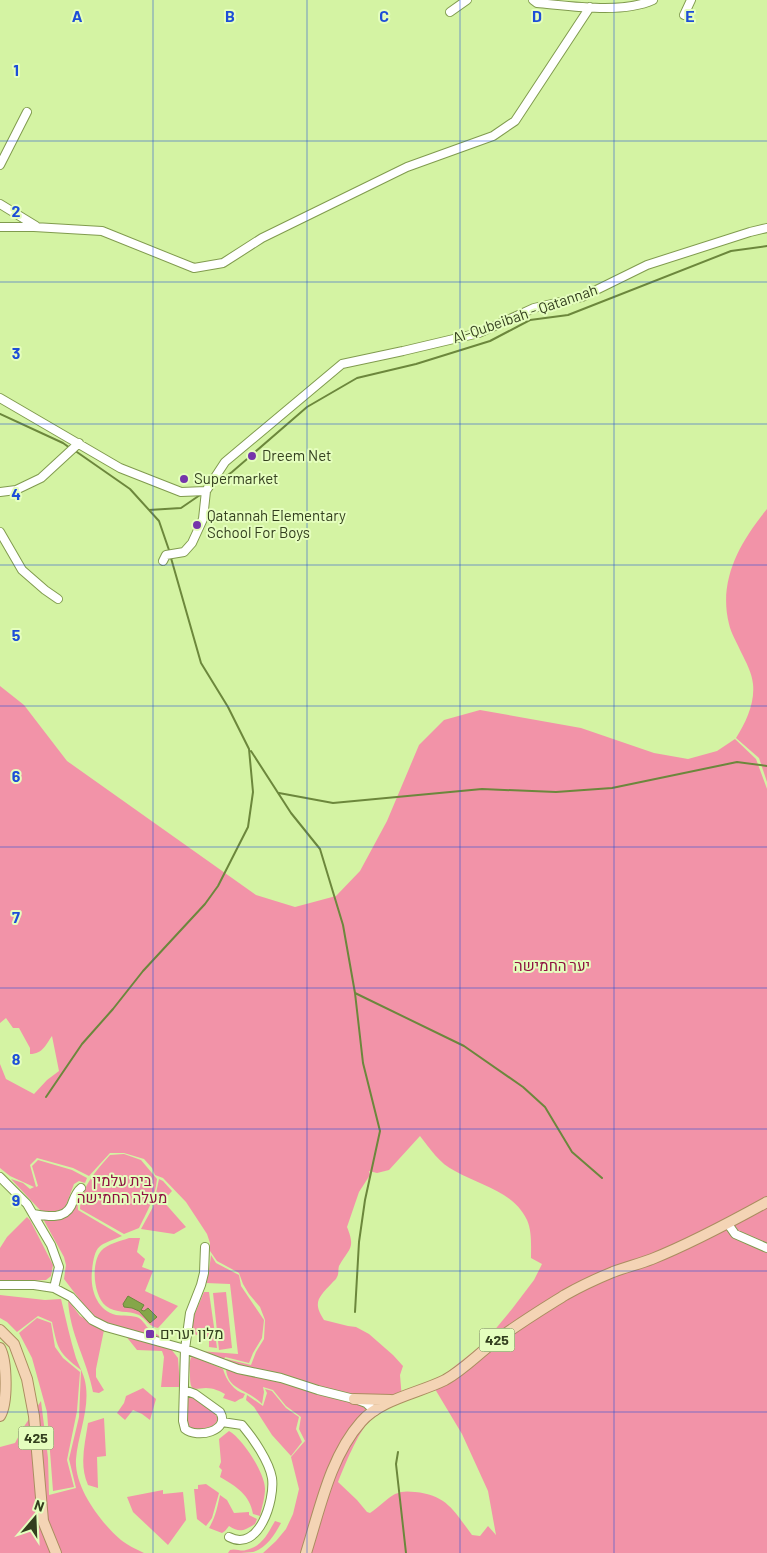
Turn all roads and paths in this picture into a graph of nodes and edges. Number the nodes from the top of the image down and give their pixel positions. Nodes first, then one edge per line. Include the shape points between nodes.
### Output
1 (467, 0) edge
2 (533, 0) edge
3 (653, 0) edge
4 (691, 0) edge
5 (570, 3) edge
6 (590, 7) junction
7 (450, 12) dead end
8 (684, 16) dead end
9 (27, 112) dead end
10 (0, 164) edge
11 (0, 204) edge
12 (0, 227) edge
13 (38, 227) junction
14 (767, 228) edge
15 (0, 398) edge
16 (78, 444) junction
17 (206, 491) junction
18 (0, 492) edge
19 (0, 532) edge
20 (163, 561) dead end
21 (58, 598) dead end
22 (0, 1178) edge
23 (81, 1188) dead end
24 (767, 1202) edge
25 (34, 1214) junction
26 (728, 1224) junction
27 (205, 1247) dead end
28 (767, 1248) edge
29 (0, 1285) edge
30 (54, 1288) junction
31 (0, 1330) edge
32 (0, 1348) edge
33 (185, 1350) junction
34 (184, 1390) junction
35 (354, 1399) junction
36 (397, 1400) junction
37 (375, 1411) junction
38 (0, 1416) edge
39 (222, 1422) junction
40 (229, 1537) dead end
41 (56, 1553) edge
42 (306, 1553) edge

1 - 7 street
2 - 5 street via 537,3
3 - 6 street via 618,7
4 - 8 street
5 - 6 street
6 - 13 street via 515,121 493,136 407,167 262,238 223,262 194,268 102,231
9 - 10 street
11 - 13 street
12 - 13 street
14 - 17 street, Al-Qubeibah - Qatannah via 647,266 582,297 534,308 479,333 342,364 225,462
15 - 16 street
16 - 17 street via 120,468 181,492
16 - 18 street via 41,478 16,490
17 - 20 street via 203,519 192,544 184,552 166,555
19 - 21 street via 22,570
22 - 25 street
23 - 25 street via 66,1212 50,1217
24 - 26 main road, 425
25 - 30 street via 58,1261 59,1273
26 - 28 street via 735,1234
26 - 36 main road, 425 via 573,1291 493,1342 445,1380
27 - 33 street via 204,1272 190,1313
29 - 30 street
30 - 33 street via 71,1297 98,1324
31 - 41 main road, 425 via 14,1344 27,1379 34,1416 43,1521
32 - 38 main road via 5,1392
33 - 34 street
33 - 35 street via 238,1370
34 - 39 street via 196,1394 220,1412
34 - 39 street via 185,1429 197,1434 210,1432
35 - 36 main road
35 - 37 street
36 - 37 main road, 425
37 - 42 main road, 425 via 362,1420 338,1458
39 - 40 street via 242,1425 266,1460 272,1478 270,1506 257,1531 242,1542

